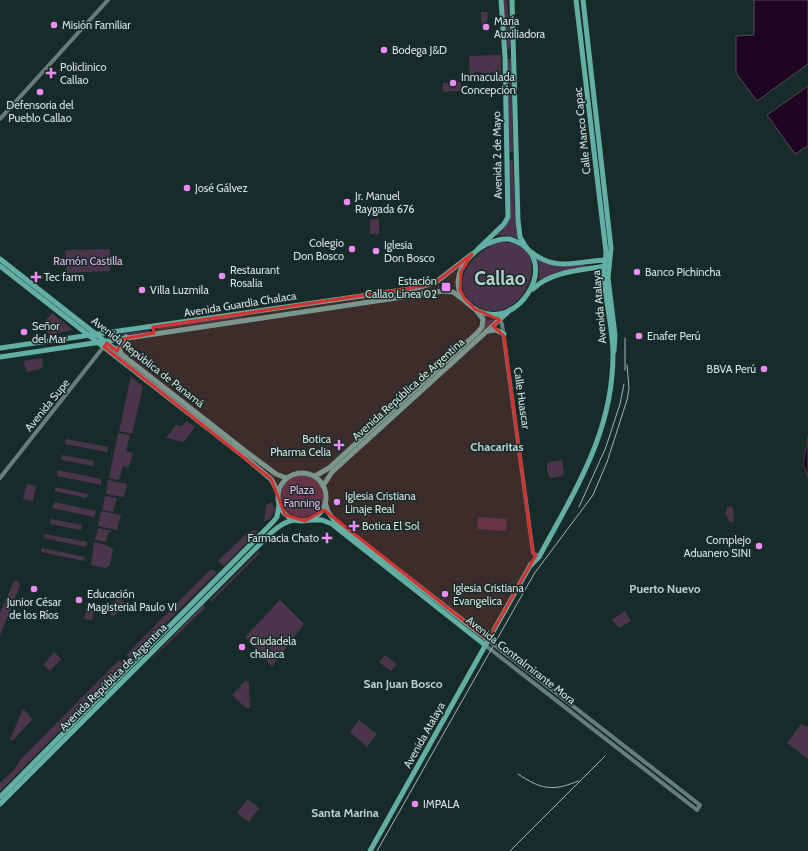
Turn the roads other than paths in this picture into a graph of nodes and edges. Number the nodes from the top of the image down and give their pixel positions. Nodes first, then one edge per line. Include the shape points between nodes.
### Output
1 (108, 0) edge
2 (502, 0) edge
3 (576, 0) edge
4 (583, 0) edge
5 (513, 2) edge
6 (0, 119) edge
7 (478, 249) junction
8 (528, 250) junction
9 (472, 254) junction
10 (0, 259) edge
11 (608, 260) junction
12 (0, 266) edge
13 (607, 266) junction
14 (530, 293) junction
15 (309, 303) junction
16 (468, 303) junction
17 (475, 309) junction
18 (510, 310) junction
19 (310, 311) junction
20 (245, 313) junction
21 (492, 315) junction
22 (246, 320) junction
23 (500, 320) junction
24 (153, 330) junction
25 (487, 331) junction
26 (504, 334) junction
27 (96, 335) junction
28 (89, 336) junction
29 (127, 337) junction
30 (97, 342) junction
31 (105, 344) junction
32 (12, 347) junction
33 (0, 348) edge
34 (13, 355) junction
35 (122, 355) junction
36 (0, 357) edge
37 (315, 476) junction
38 (0, 478) edge
39 (286, 478) junction
40 (324, 486) junction
41 (278, 492) junction
42 (326, 502) junction
43 (279, 506) junction
44 (295, 520) junction
45 (310, 520) junction
46 (538, 556) junction
47 (462, 623) junction
48 (486, 642) junction
49 (577, 713) junction
50 (0, 797) edge
51 (0, 804) edge
52 (370, 851) edge

1 - 6 street
2 - 7 main road, Avenida 2 de Mayo via 508,217
3 - 11 main road, Calle Manco Capac
4 - 11 main road, Calle Manco Capac via 601,152
5 - 8 main road, Avenida 2 de Mayo via 517,214 520,237
7 - 8 main road via 490,242 504,239 518,242
7 - 9 main road
8 - 11 main road via 548,262 562,265
8 - 14 main road via 536,270
9 - 15 main road, Avenida Guardia Chalaca via 429,285
9 - 16 main road via 464,264 460,276 460,290
10 - 27 main road, Avenida República de Panamá
11 - 13 main road, Avenida Atalaya
12 - 28 main road, Avenida República de Panamá
13 - 14 main road via 552,277 540,282
13 - 46 main road, Avenida Atalaya via 604,278 613,355 608,402 596,445 576,491
14 - 18 main road
15 - 19 main road
15 - 20 main road, Avenida Guardia Chalaca
16 - 17 main road
16 - 19 main road, Avenida Guardia Chalaca via 448,291
17 - 21 main road
17 - 37 main road, Avenida República de Argentina via 483,320 480,330 329,468
18 - 21 main road
18 - 23 main road, Avenida República de Argentina
19 - 22 main road, Avenida Guardia Chalaca
20 - 22 main road
20 - 24 main road, Avenida Guardia Chalaca
21 - 23 street
22 - 24 main road, Avenida Guardia Chalaca
23 - 25 main road, Avenida República de Argentina
23 - 26 street, Calle Huascar
24 - 27 main road, Avenida Guardia Chalaca
24 - 29 main road, Avenida Guardia Chalaca
25 - 26 main road via 496,330
25 - 40 main road, Avenida República de Argentina via 332,472
26 - 46 street, Calle Huascar via 533,553
27 - 28 main road, Avenida Guardia Chalaca
27 - 31 main road, Avenida República de Panamá
28 - 30 main road, Avenida República de Panamá
28 - 32 main road, Avenida Guardia Chalaca
29 - 31 main road, Avenida Guardia Chalaca
29 - 35 main road via 119,346
30 - 31 main road, Avenida República de Panamá
30 - 34 main road
31 - 35 main road, Avenida República de Panamá
31 - 38 street, Avenida Supe
31 - 41 main road, Avenida República de Panamá via 271,479
32 - 33 main road, Avenida Guardia Chalaca
32 - 34 main road
34 - 36 main road
35 - 39 main road, Avenida República de Panamá via 249,454 276,474
37 - 39 main road via 297,473
37 - 40 main road
39 - 41 main road
40 - 42 main road
41 - 43 main road
42 - 45 main road via 320,513
42 - 47 main road, Avenida Contralmirante Mora via 328,512 334,520
43 - 44 main road via 285,515
43 - 50 main road, Avenida República de Argentina via 273,522
44 - 45 main road
44 - 51 main road, Avenida República de Argentina via 283,523 264,540
45 - 47 main road, Avenida Contralmirante Mora via 322,520 332,524
46 - 48 main road, Avenida Atalaya
47 - 48 main road, Avenida Contralmirante Mora
48 - 49 street, Avenida Contralmirante Mora
48 - 52 main road, Avenida Atalaya
49 - 49 street, Avenida Contralmirante Mora via 697,810 700,805

